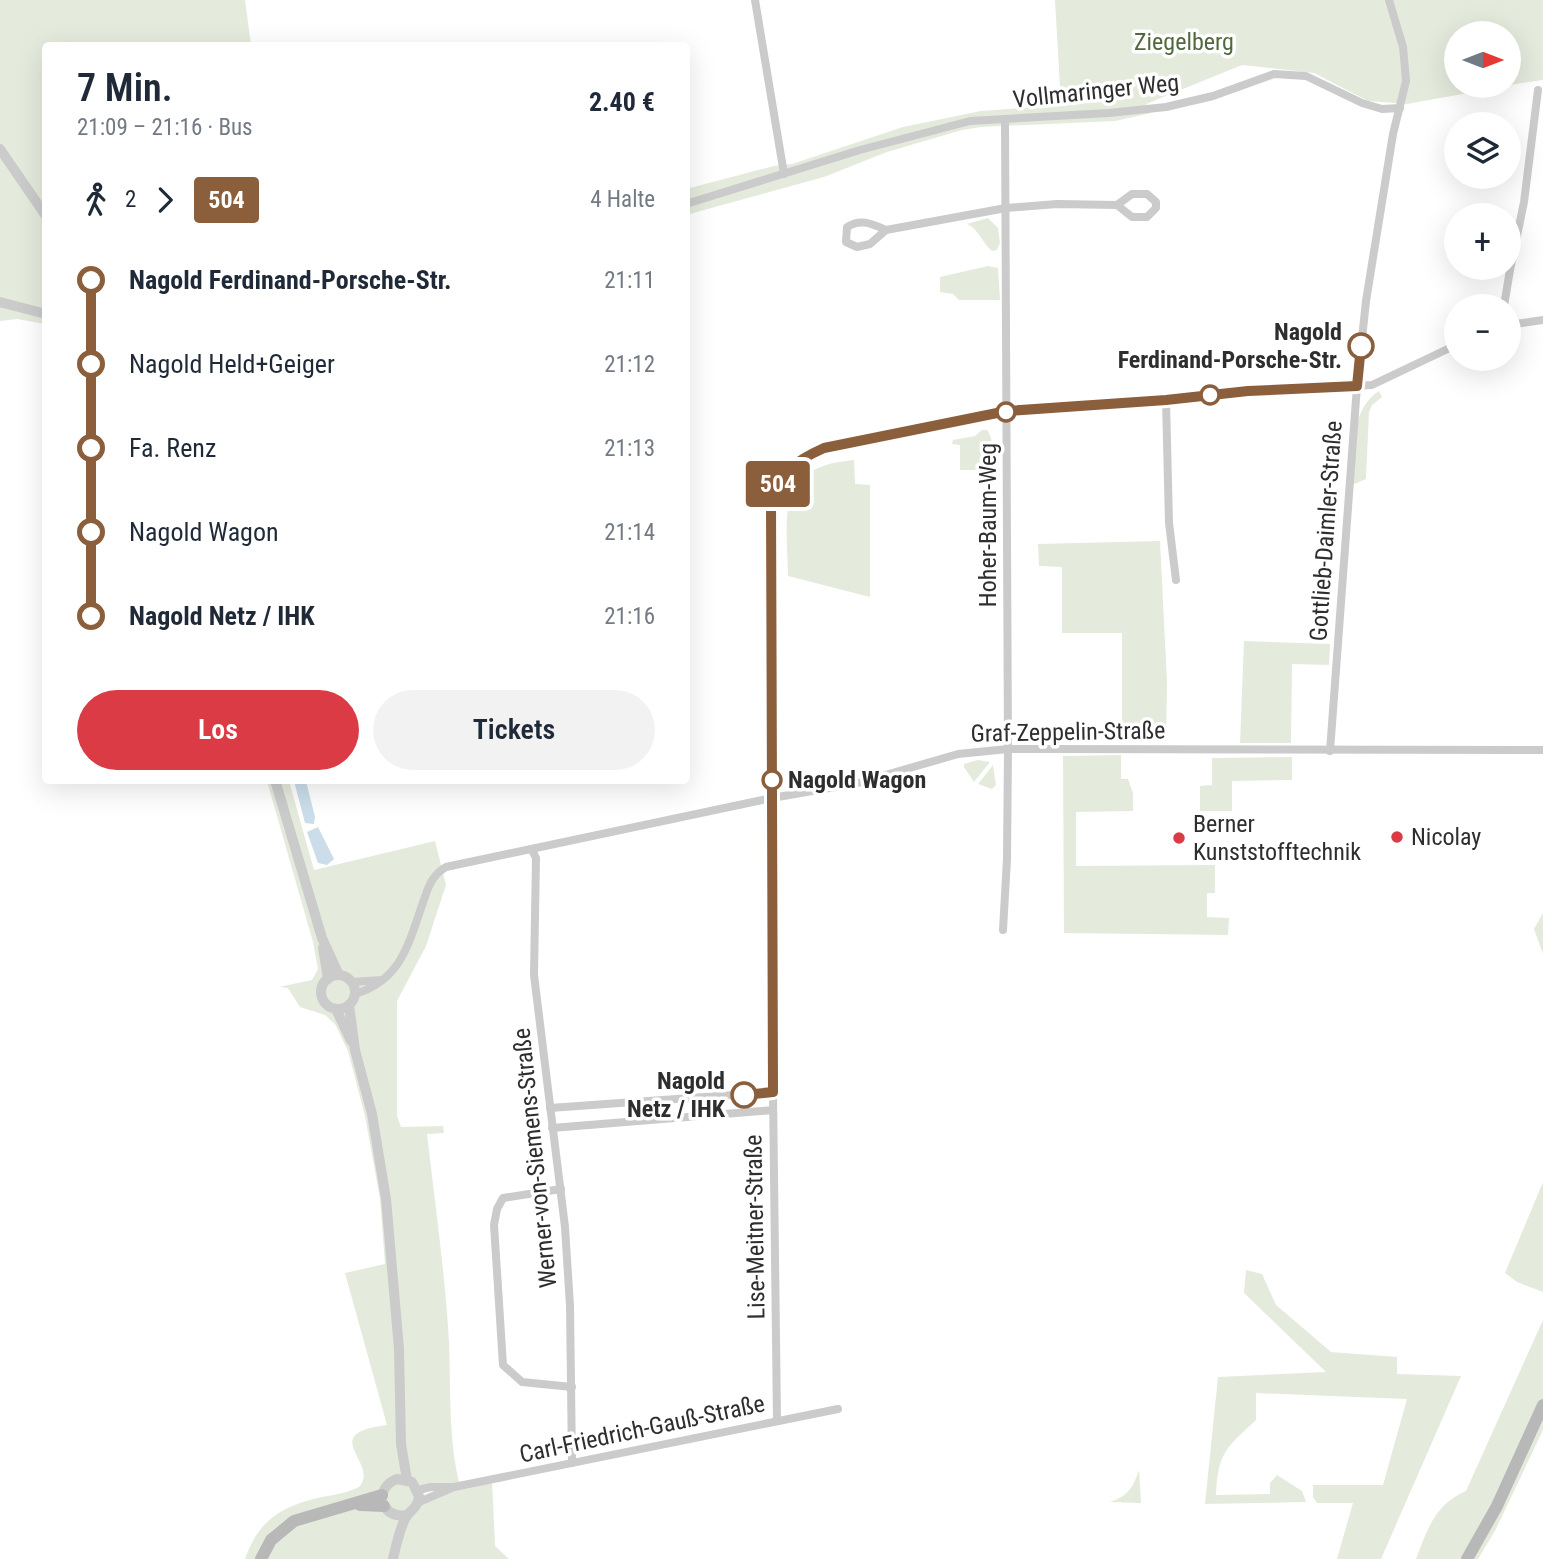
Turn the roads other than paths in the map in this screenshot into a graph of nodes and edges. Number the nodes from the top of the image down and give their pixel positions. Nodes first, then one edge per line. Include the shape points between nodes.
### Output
1 (755, 0) edge
2 (1389, 0) edge
3 (1538, 90) dead end
4 (1400, 108) junction
5 (1005, 119) junction
6 (0, 149) edge
7 (784, 174) junction
8 (690, 203) edge
9 (1117, 205) junction
10 (1006, 208) junction
11 (42, 210) edge
12 (886, 230) junction
13 (1506, 294) edge
14 (0, 302) edge
15 (42, 312) edge
16 (1543, 320) edge
17 (1521, 323) edge
18 (1444, 351) edge
19 (1357, 386) junction
20 (1166, 400) junction
21 (1007, 411) junction
22 (1176, 580) dead end
23 (1008, 749) junction
24 (1543, 750) edge
25 (1330, 751) junction
26 (276, 784) edge
27 (772, 799) junction
28 (533, 850) junction
29 (1003, 930) dead end
30 (333, 977) junction
31 (382, 980) junction
32 (351, 982) junction
33 (355, 994) junction
34 (349, 1005) junction
35 (336, 1009) junction
36 (355, 1050) junction
37 (773, 1092) junction
38 (550, 1108) junction
39 (773, 1110) junction
40 (552, 1128) junction
41 (561, 1189) junction
42 (572, 1387) junction
43 (1543, 1405) edge
44 (838, 1409) dead end
45 (777, 1421) junction
46 (572, 1463) junction
47 (402, 1479) junction
48 (454, 1487) junction
49 (418, 1490) junction
50 (419, 1502) junction
51 (387, 1505) junction
52 (407, 1515) junction
53 (394, 1554) edge
54 (261, 1559) edge
55 (1467, 1559) edge

1 - 7 street
2 - 4 street via 1403,47 1406,81
3 - 13 street via 1524,202
4 - 5 street, Vollmaringer Weg via 1362,103 1306,76 1274,74 1166,107
4 - 19 street, Gottlieb-Daimler-Straße via 1366,301
5 - 7 street, Vollmaringer Weg via 953,125
5 - 10 street, Hoher-Baum-Weg
6 - 11 street
7 - 8 street, Vollmaringer Weg
9 - 9 street via 1132,217 1147,216 1156,208 1147,194 1132,194
9 - 10 street
10 - 12 street
10 - 21 street, Hoher-Baum-Weg
12 - 12 street via 870,244 857,247 846,242 847,227 852,224 866,221
14 - 15 street
16 - 17 street
18 - 19 street, Lise-Meitner-Straße via 1373,385
19 - 20 street, Lise-Meitner-Straße
19 - 25 street, Gottlieb-Daimler-Straße
20 - 21 street, Lise-Meitner-Straße
20 - 22 street via 1169,523
21 - 23 street, Hoher-Baum-Weg
21 - 27 street, Lise-Meitner-Straße via 824,448 799,459 781,476 771,500
23 - 25 street, Graf-Zeppelin-Straße
23 - 27 street, Graf-Zeppelin-Straße via 958,754 858,783
23 - 29 street, Hoher-Baum-Weg
24 - 25 street, Graf-Zeppelin-Straße
26 - 30 street
27 - 28 street, Graf-Zeppelin-Straße
27 - 37 street, Lise-Meitner-Straße
28 - 31 street, Graf-Zeppelin-Straße via 439,871 427,890 403,958
28 - 38 street, Werner-von-Siemens-Straße via 534,975
30 - 32 street
30 - 35 street via 322,987 322,998
31 - 32 street
31 - 33 street, Graf-Zeppelin-Straße
32 - 33 street
33 - 34 street
34 - 35 street
34 - 36 street
35 - 36 street
36 - 47 street via 372,1114 386,1199 399,1349
37 - 38 street
37 - 39 street, Lise-Meitner-Straße
38 - 40 street, Werner-von-Siemens-Straße
39 - 40 street
39 - 45 street, Lise-Meitner-Straße
40 - 41 street, Werner-von-Siemens-Straße
41 - 42 street, Werner-von-Siemens-Straße
41 - 42 street via 503,1198 494,1225 503,1365 522,1382
42 - 46 street, Werner-von-Siemens-Straße
43 - 55 main road
44 - 45 street, Carl-Friedrich-Gauß-Straße
45 - 46 street, Carl-Friedrich-Gauß-Straße
46 - 48 street, Carl-Friedrich-Gauß-Straße
47 - 49 street
47 - 51 street via 387,1484
48 - 49 street, Carl-Friedrich-Gauß-Straße
48 - 50 street, Carl-Friedrich-Gauß-Straße
49 - 50 street
50 - 52 street
51 - 52 street
51 - 53 street
51 - 54 main road via 353,1505 294,1521 271,1540
52 - 53 street

